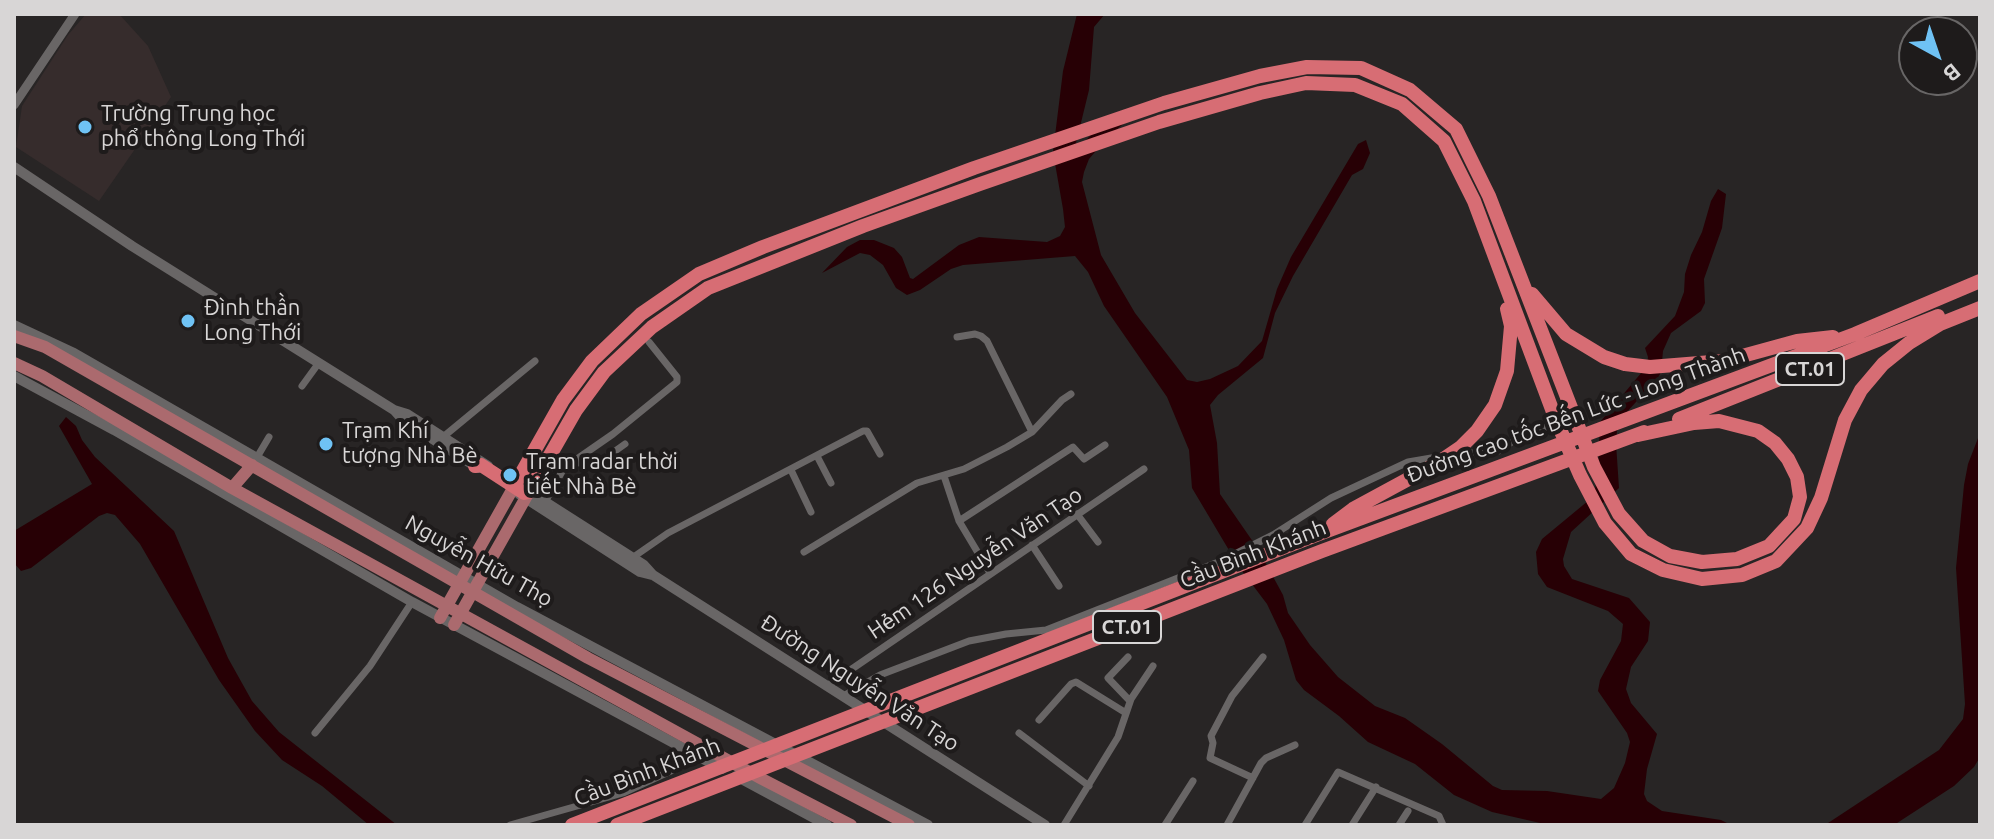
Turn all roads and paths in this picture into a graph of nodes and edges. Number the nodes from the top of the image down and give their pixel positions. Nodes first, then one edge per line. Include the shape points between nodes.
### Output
1 (75, 14) edge
2 (14, 105) edge
3 (1156, 115) junction
4 (14, 167) edge
5 (1510, 251) junction
6 (1500, 271) junction
7 (1980, 281) edge
8 (1980, 299) edge
9 (1980, 308) edge
10 (14, 325) edge
11 (1855, 334) junction
12 (14, 336) edge
13 (957, 337) dead end
14 (649, 342) dead end
15 (535, 361) dead end
16 (14, 363) edge
17 (318, 364) junction
18 (14, 376) edge
19 (302, 386) dead end
20 (1071, 394) dead end
21 (394, 410) junction
22 (117, 425) junction
23 (1546, 427) dead end
24 (1032, 432) junction
25 (1638, 435) junction
26 (212, 437) junction
27 (269, 437) dead end
28 (443, 437) junction
29 (625, 444) dead end
30 (1105, 445) dead end
31 (880, 454) dead end
32 (817, 456) junction
33 (254, 461) junction
34 (575, 462) junction
35 (475, 466) joint
36 (1144, 469) dead end
37 (791, 470) junction
38 (944, 476) junction
39 (831, 483) dead end
40 (514, 487) junction
41 (232, 488) junction
42 (527, 495) junction
43 (545, 502) junction
44 (811, 512) dead end
45 (1077, 514) junction
46 (959, 521) junction
47 (1319, 534) junction
48 (320, 542) junction
49 (1098, 542) dead end
50 (1032, 545) junction
51 (804, 552) dead end
52 (632, 558) junction
53 (990, 573) junction
54 (653, 575) junction
55 (461, 581) junction
56 (1059, 586) dead end
57 (474, 588) junction
58 (412, 602) junction
59 (444, 612) junction
60 (457, 619) junction
61 (1128, 657) dead end
62 (1263, 657) dead end
63 (1153, 666) dead end
64 (827, 686) junction
65 (845, 695) junction
66 (1130, 701) junction
67 (1126, 713) junction
68 (1039, 720) dead end
69 (315, 733) dead end
70 (1019, 733) dead end
71 (1295, 745) dead end
72 (695, 754) junction
73 (1253, 778) junction
74 (1193, 781) dead end
75 (1089, 786) junction
76 (1376, 787) junction
77 (1408, 811) dead end
78 (510, 825) edge
79 (572, 825) edge
80 (617, 825) edge
81 (827, 825) edge
82 (851, 825) edge
83 (909, 825) edge
84 (928, 825) edge
85 (1045, 825) edge
86 (1064, 825) edge
87 (1165, 825) edge
88 (1227, 825) edge
89 (1305, 825) edge
90 (1352, 825) edge
91 (1399, 825) edge
92 (1443, 825) edge

1 - 2 street
3 - 5 highway via 1164,103 1276,73 1307,67 1361,68 1410,90 1456,129
3 - 6 highway via 1306,83 1355,85 1402,104 1444,141
3 - 40 highway via 1039,146 699,274 641,314 592,361 563,400
3 - 42 highway via 708,288 652,327 604,372
4 - 17 main road
5 - 11 highway via 1537,301 1566,334 1604,357 1650,367 1724,361 1797,341
5 - 25 highway via 1594,467 1619,514 1643,541 1670,556 1702,562 1737,559 1769,546 1794,519 1800,497 1797,477 1775,443 1758,431 1719,421
6 - 9 highway via 1556,420 1605,523 1631,554 1663,570 1702,579 1742,575 1776,561 1807,528 1861,390 1883,364 1930,330
6 - 47 highway via 1511,326 1507,371 1495,405 1461,447
7 - 11 highway, Đường cao tốc Bến Lức - Long Thành / CT.01
8 - 25 highway, Đường cao tốc Bến Lức - Long Thành / CT.01
10 - 26 main road, Nguyễn Hữu Thọ via 54,342
11 - 47 highway, Đường cao tốc Bến Lức - Long Thành / CT.01
12 - 26 main road, Nguyễn Hữu Thọ via 45,347
13 - 24 street via 975,334 987,341
14 - 34 street via 677,382
15 - 28 street
16 - 22 main road
17 - 19 street
17 - 21 main road
18 - 22 main road
20 - 24 street
21 - 28 main road
21 - 35 main road
22 - 41 main road
22 - 48 main road
23 - 65 street via 1498,451 1408,462 1331,498 1221,561 1046,630 969,641 880,675
24 - 38 street via 985,460
25 - 80 highway, Cầu Bình Khánh / CT.01 via 1322,551
26 - 33 main road, Nguyễn Hữu Thọ
27 - 33 street
28 - 40 main road
29 - 34 street via 594,466
30 - 46 street via 1084,459 1073,447
31 - 32 street via 867,431
32 - 37 street
32 - 39 street
33 - 41 main road
33 - 55 main road, Nguyễn Hữu Thọ
34 - 43 street via 562,471
35 - 40 highway
36 - 45 street, Hẻm 126 Nguyễn Văn Tạo
37 - 44 street
37 - 52 street via 668,533
38 - 46 street
38 - 51 street via 917,483
40 - 42 highway
40 - 55 main road
41 - 48 main road
42 - 43 main road, Đường Nguyễn Văn Tạo
42 - 54 main road, Đường Nguyễn Văn Tạo via 640,572
42 - 57 main road
43 - 52 main road, Đường Nguyễn Văn Tạo
45 - 49 street
45 - 50 street, Hẻm 126 Nguyễn Văn Tạo
46 - 53 street
47 - 79 highway, Cầu Bình Khánh / CT.01
48 - 58 main road
48 - 59 main road
50 - 53 street, Hẻm 126 Nguyễn Văn Tạo
50 - 56 street
52 - 54 main road, Đường Nguyễn Văn Tạo
53 - 64 street, Hẻm 126 Nguyễn Văn Tạo
54 - 64 main road, Đường Nguyễn Văn Tạo
55 - 57 main road, Nguyễn Hữu Thọ
55 - 59 main road
57 - 60 main road
57 - 83 main road, Nguyễn Hữu Thọ via 588,658
57 - 84 main road, Nguyễn Hữu Thọ
58 - 59 main road
58 - 69 street via 370,666
59 - 60 main road
60 - 72 main road
60 - 82 main road
61 - 66 street via 1108,678
62 - 73 street via 1232,696 1211,736 1210,758
63 - 66 street
64 - 65 main road, Đường Nguyễn Văn Tạo
65 - 85 main road, Đường Nguyễn Văn Tạo
66 - 67 street
67 - 68 street via 1076,682
67 - 75 street
70 - 75 street
71 - 73 street via 1266,758
72 - 78 street via 688,763 623,793
72 - 81 main road
73 - 88 street
74 - 87 street
75 - 86 street
76 - 89 street via 1338,772
76 - 90 street
76 - 92 street via 1439,816
77 - 91 street

